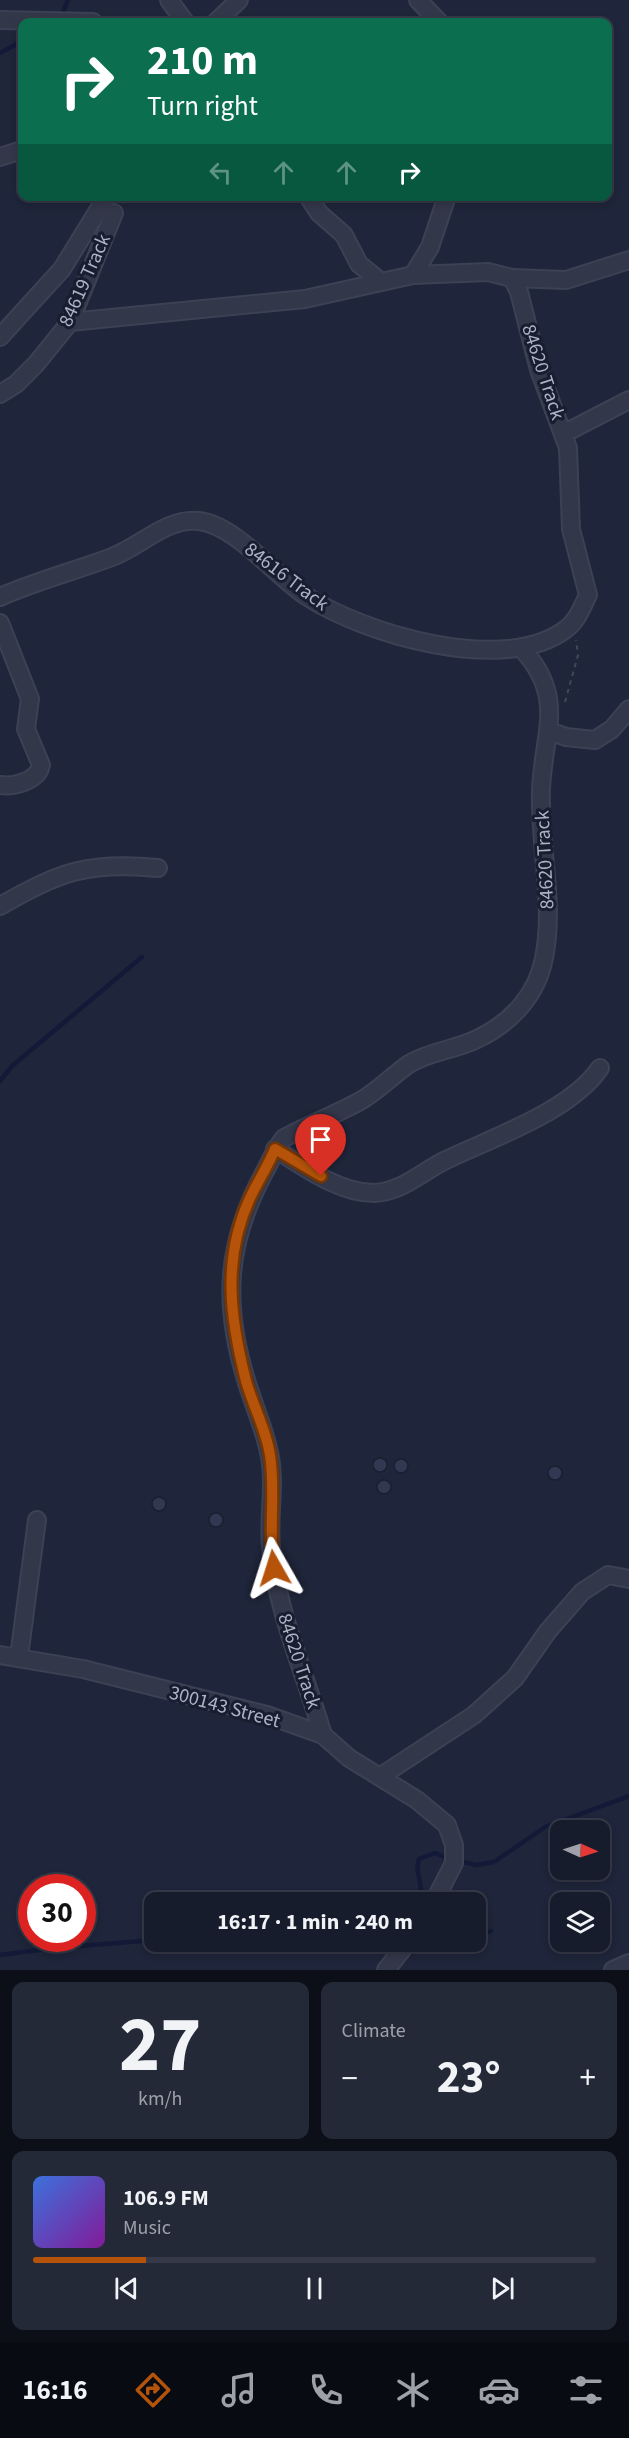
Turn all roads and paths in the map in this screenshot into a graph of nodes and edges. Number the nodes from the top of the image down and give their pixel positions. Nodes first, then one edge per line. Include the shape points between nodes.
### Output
1 (169, 0) edge
2 (239, 0) edge
3 (418, 0) edge
4 (182, 18) edge
5 (220, 18) edge
6 (435, 18) edge
7 (0, 20) edge
8 (18, 20) edge
9 (18, 151) edge
10 (0, 158) edge
11 (104, 201) edge
12 (311, 201) edge
13 (445, 201) edge
14 (114, 213) dead end
15 (629, 260) edge
16 (413, 275) junction
17 (512, 278) junction
18 (381, 282) junction
19 (70, 322) junction
20 (0, 337) edge
21 (0, 394) edge
22 (629, 400) edge
23 (564, 433) junction
24 (0, 597) edge
25 (578, 615) junction
26 (0, 623) edge
27 (522, 649) junction
28 (563, 704) dead end
29 (629, 709) edge
30 (549, 731) junction
31 (0, 785) edge
32 (158, 868) dead end
33 (0, 906) edge
34 (600, 1068) dead end
35 (275, 1149) junction
36 (37, 1520) dead end
37 (629, 1579) edge
38 (0, 1655) edge
39 (20, 1657) junction
40 (323, 1735) junction
41 (381, 1776) junction
42 (439, 1892) edge
43 (400, 1952) edge
44 (629, 1963) edge
45 (386, 1970) edge
46 (613, 1970) edge

1 - 4 street
2 - 5 street
3 - 6 street
7 - 8 street
9 - 10 street
11 - 20 street via 62,269
12 - 18 street via 344,235 359,264
13 - 16 street via 430,247
14 - 19 street, 84619 Track
15 - 17 street via 566,280
16 - 17 street via 488,272
16 - 18 street
17 - 23 street, 84620 Track via 546,391
18 - 19 street via 253,306
19 - 21 street, 84619 Track via 36,364
22 - 23 street
23 - 25 street, 84620 Track via 568,448 570,529 588,596
24 - 27 street, 84616 Track via 114,556 179,522 195,520 212,524 240,541 306,596 335,612 432,643
25 - 27 street, 84616 Track via 566,629
25 - 28 path via 574,632 578,655
26 - 31 street via 30,699 26,729 41,765 38,773 27,781
27 - 30 street, 84620 Track via 538,667 548,692
29 - 30 street via 612,729 595,740
30 - 35 street, 84620 Track via 541,789 547,933 539,980 530,995 518,1011 477,1039 427,1055 362,1099 284,1138
32 - 33 street via 96,866 73,870
34 - 35 street via 555,1107 441,1162 408,1183 377,1193 342,1187
35 - 40 street, 84620 Track via 242,1221 232,1262 230,1306 247,1384 270,1454 271,1545 278,1591
36 - 39 street
37 - 41 street via 608,1575 582,1592 515,1678 447,1734
38 - 39 street, 300143 Street
39 - 40 street, 300143 Street via 267,1715
40 - 41 street, 300143 Street via 349,1758
41 - 42 street, 300143 Street via 432,1811 452,1834 454,1863
43 - 45 street
44 - 46 street

